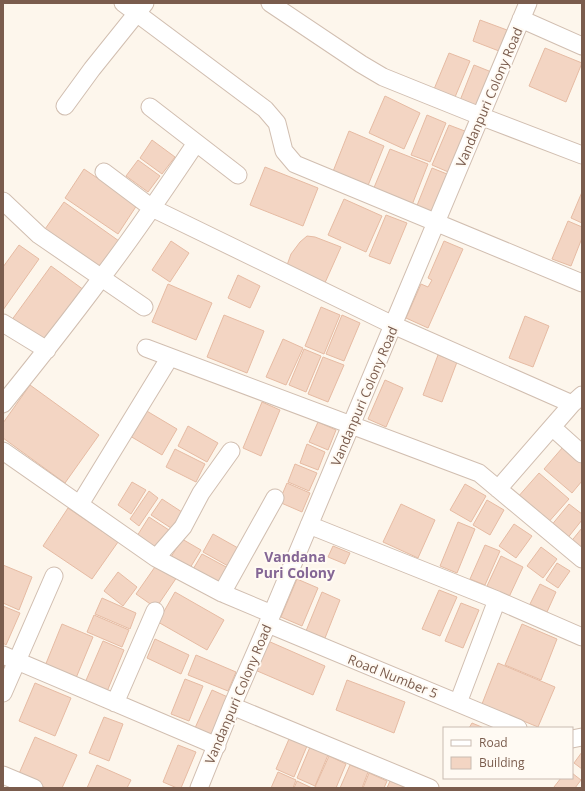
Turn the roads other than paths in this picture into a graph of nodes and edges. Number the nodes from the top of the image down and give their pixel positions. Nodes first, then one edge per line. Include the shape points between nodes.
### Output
1 (270, 3) edge
2 (135, 6) edge
3 (525, 7) edge
4 (582, 46) edge
5 (65, 106) dead end
6 (150, 107) dead end
7 (480, 116) junction
8 (196, 143) junction
9 (582, 156) edge
10 (104, 172) dead end
11 (238, 175) dead end
12 (3, 201) edge
13 (152, 208) junction
14 (436, 223) junction
15 (102, 278) junction
16 (582, 283) edge
17 (144, 306) dead end
18 (3, 323) edge
19 (393, 325) junction
20 (146, 348) dead end
21 (47, 350) junction
22 (170, 357) junction
23 (577, 400) edge
24 (3, 404) edge
25 (351, 425) junction
26 (552, 427) junction
27 (3, 451) edge
28 (231, 451) dead end
29 (582, 454) edge
30 (498, 489) junction
31 (275, 498) dead end
32 (80, 504) junction
33 (309, 525) junction
34 (156, 558) junction
35 (582, 559) edge
36 (54, 576) dead end
37 (222, 593) junction
38 (497, 600) junction
39 (155, 611) dead end
40 (270, 619) junction
41 (582, 637) edge
42 (10, 658) edge
43 (3, 694) edge
44 (115, 703) junction
45 (458, 703) junction
46 (232, 706) junction
47 (516, 727) edge
48 (216, 746) junction
49 (3, 774) edge
50 (34, 788) edge
51 (199, 788) edge
52 (430, 788) edge

1 - 7 street via 383,77
2 - 5 street
2 - 14 street via 265,109 277,123 284,151 295,164
3 - 4 street
3 - 7 street, Vandanpuri Colony Road
6 - 8 street
7 - 9 street
7 - 14 street, Vandanpuri Colony Road
8 - 11 street
8 - 13 street
10 - 13 street
12 - 15 street via 39,235
13 - 15 street
13 - 19 street
14 - 16 street
14 - 19 street, Vandanpuri Colony Road
15 - 17 street
15 - 21 street
18 - 21 street
19 - 23 street
19 - 25 street, Vandanpuri Colony Road
20 - 22 street
21 - 24 street
22 - 25 street
22 - 32 street
23 - 26 street
25 - 30 street via 479,473
25 - 33 street, Vandanpuri Colony Road
26 - 29 street
26 - 30 street
27 - 32 street, Road Number 5
28 - 34 street via 201,493 183,527
30 - 35 street
31 - 37 street
32 - 34 street, Road Number 5
33 - 38 street
33 - 40 street, Vandanpuri Colony Road
34 - 37 street, Road Number 5
36 - 42 street
37 - 40 street, Road Number 5
38 - 41 street
38 - 45 street
39 - 44 street
40 - 45 street, Road Number 5
40 - 46 street, Vandanpuri Colony Road
42 - 43 street
42 - 44 street
44 - 48 street
45 - 47 street, Road Number 5
46 - 48 street, Vandanpuri Colony Road
46 - 52 street
48 - 51 street, Vandanpuri Colony Road
49 - 50 street

